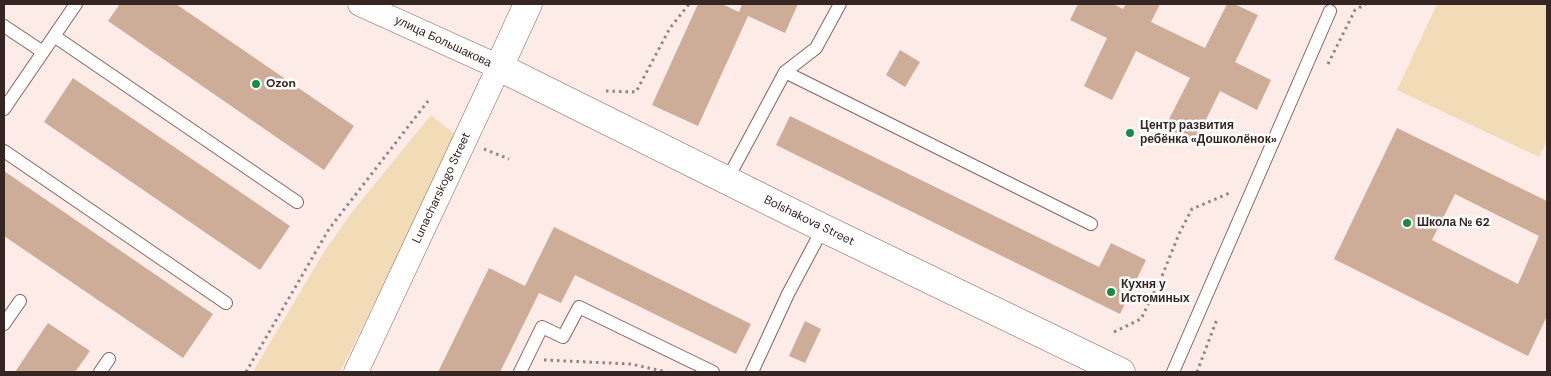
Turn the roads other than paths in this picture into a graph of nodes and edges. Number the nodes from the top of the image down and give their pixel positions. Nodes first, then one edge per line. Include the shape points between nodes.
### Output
1 (76, 4) edge
2 (360, 4) edge
3 (528, 4) edge
4 (840, 4) edge
5 (1330, 11) dead end
6 (4, 26) edge
7 (54, 36) junction
8 (43, 52) junction
9 (498, 67) junction
10 (785, 72) junction
11 (4, 109) edge
12 (4, 151) edge
13 (727, 180) junction
14 (298, 202) dead end
15 (1091, 224) dead end
16 (823, 228) junction
17 (20, 301) dead end
18 (226, 303) dead end
19 (4, 324) edge
20 (109, 359) dead end
21 (1093, 366) edge
22 (100, 372) edge
23 (356, 372) edge
24 (520, 372) edge
25 (713, 372) edge
26 (752, 372) edge
27 (1121, 372) edge
28 (1173, 372) edge

1 - 7 lane
2 - 9 street, улица Большакова
3 - 9 street, Lunacharskogo Street
4 - 10 lane via 816,48
5 - 28 lane
6 - 8 lane
7 - 8 lane
7 - 14 lane
8 - 11 lane
9 - 13 street, Bolshakova Street
9 - 23 street, Lunacharskogo Street
10 - 13 lane
10 - 15 lane
12 - 18 lane
13 - 16 street, Bolshakova Street
16 - 21 street, Bolshakova Street
16 - 26 lane
17 - 19 lane
20 - 22 lane
21 - 27 street, Bolshakova Street
24 - 25 lane via 542,326 564,337 579,307

